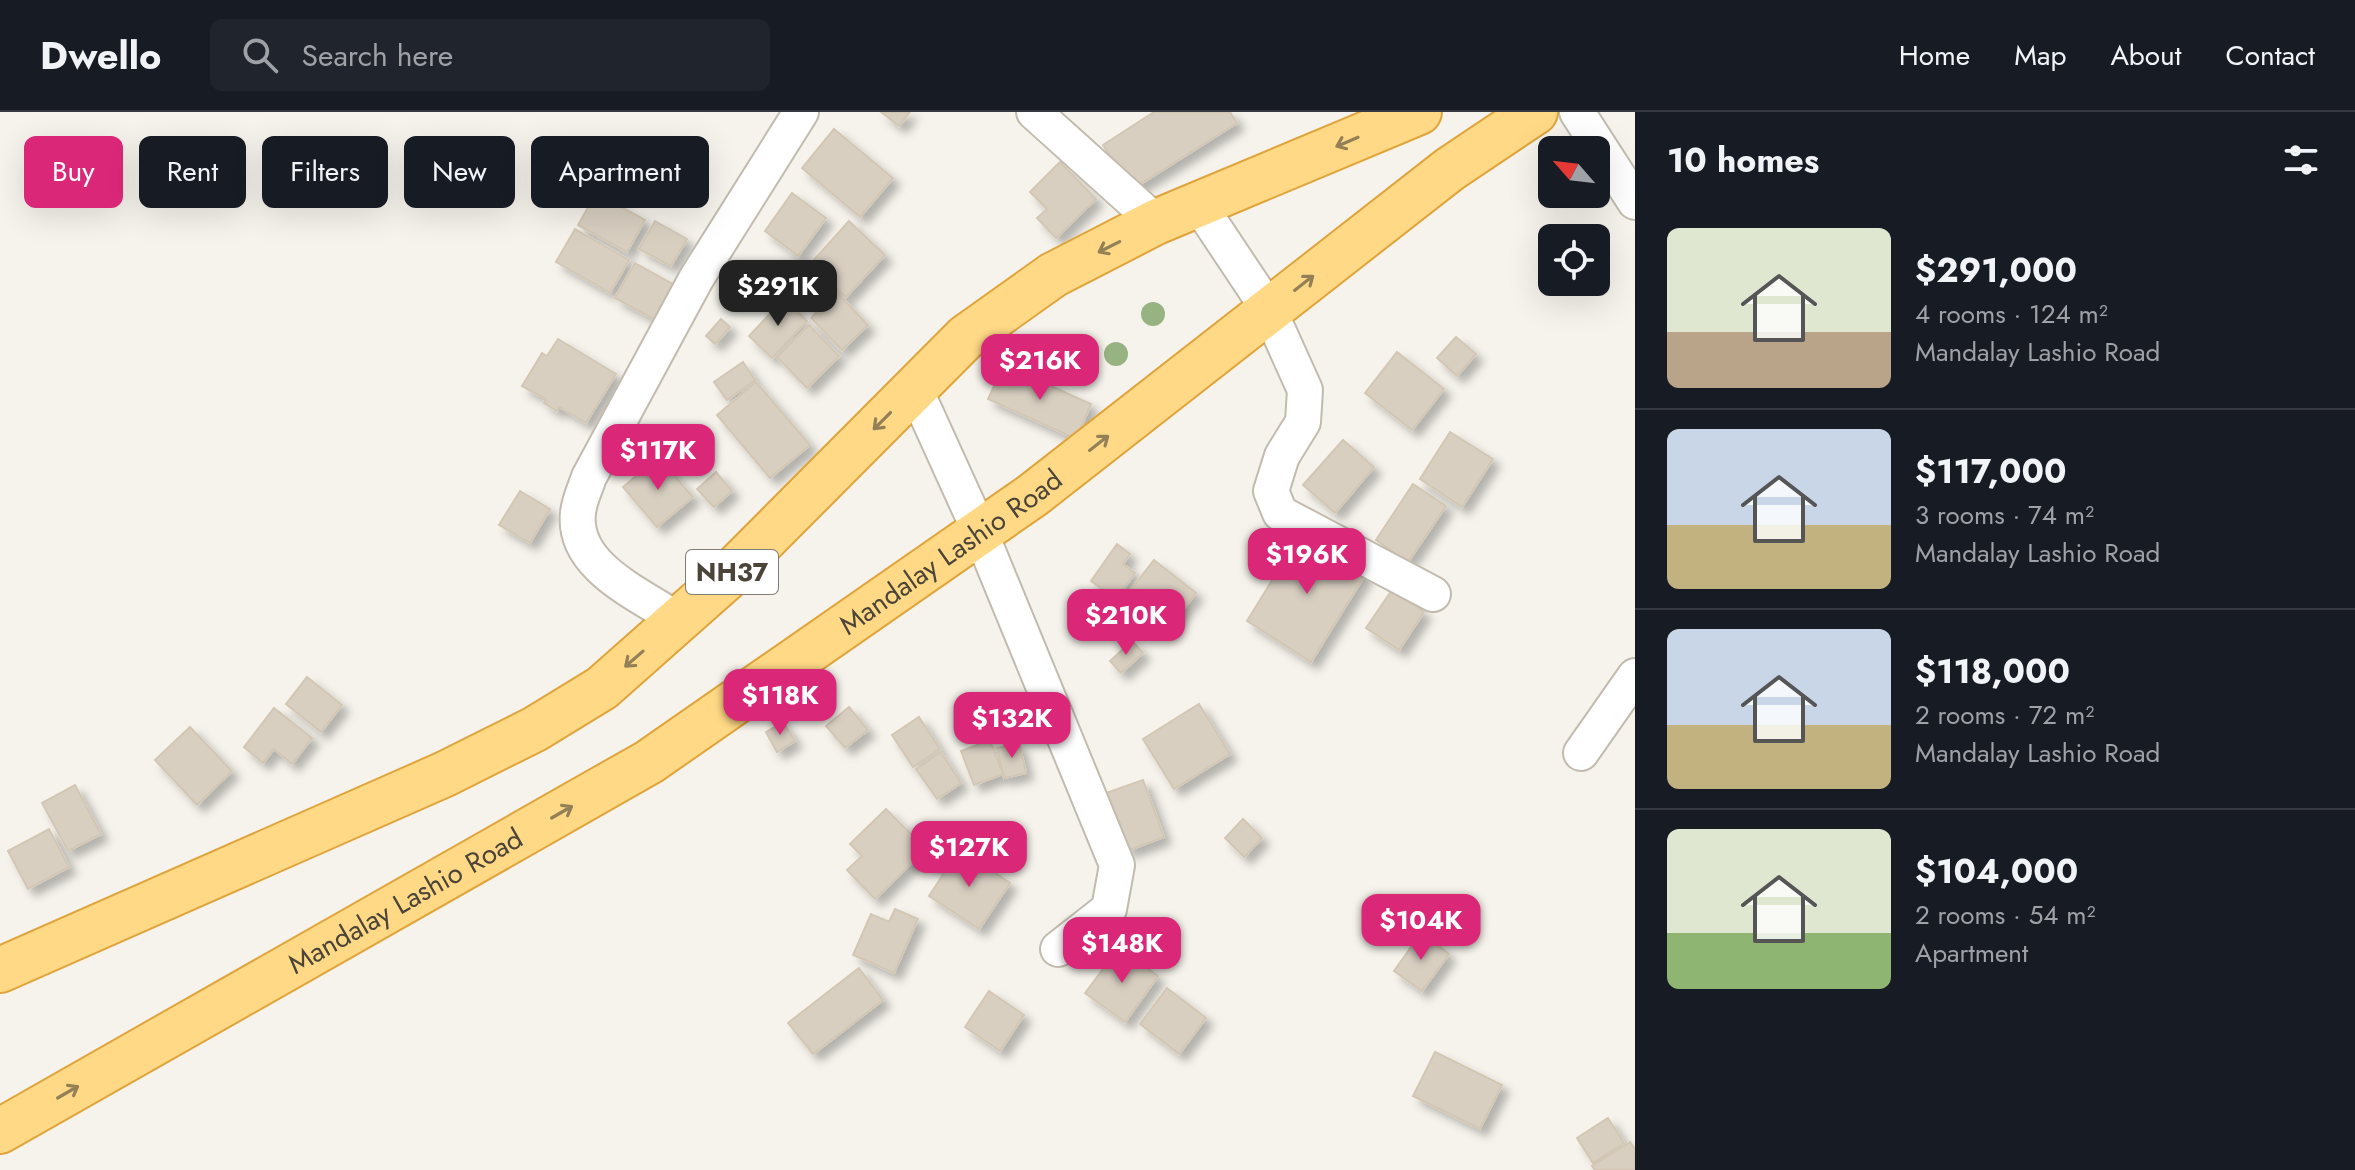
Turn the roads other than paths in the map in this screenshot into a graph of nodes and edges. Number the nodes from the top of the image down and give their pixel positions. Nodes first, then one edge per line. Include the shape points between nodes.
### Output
1 (801, 112) edge
2 (1034, 112) edge
3 (1419, 112) edge
4 (1535, 112) edge
5 (1577, 112) edge
6 (1635, 202) edge
7 (1199, 205) junction
8 (1156, 222) junction
9 (1269, 310) junction
10 (915, 389) junction
11 (980, 532) junction
12 (1433, 594) dead end
13 (678, 620) junction
14 (1635, 676) edge
15 (1581, 753) dead end
16 (1058, 949) dead end
17 (0, 970) edge
18 (0, 1131) edge

1 - 13 street via 696,279 589,477 578,511 578,534 589,559
2 - 8 street
3 -> 7 highway, NH37
9 -> 4 highway, Mandalay Lashio Road via 1450,169
5 - 6 street
7 - 8 highway, NH37
7 - 9 street
8 -> 10 highway, NH37 via 1053,275 966,337
11 -> 9 highway, Mandalay Lashio Road
9 - 12 street via 1305,390 1303,422 1282,456 1271,491 1280,513
10 - 11 street
10 -> 13 highway, NH37
11 - 16 street via 1117,865 1109,909
18 -> 11 highway, Mandalay Lashio Road via 649,762
13 -> 17 highway, NH37 via 602,688 535,729 445,774
14 - 15 street

